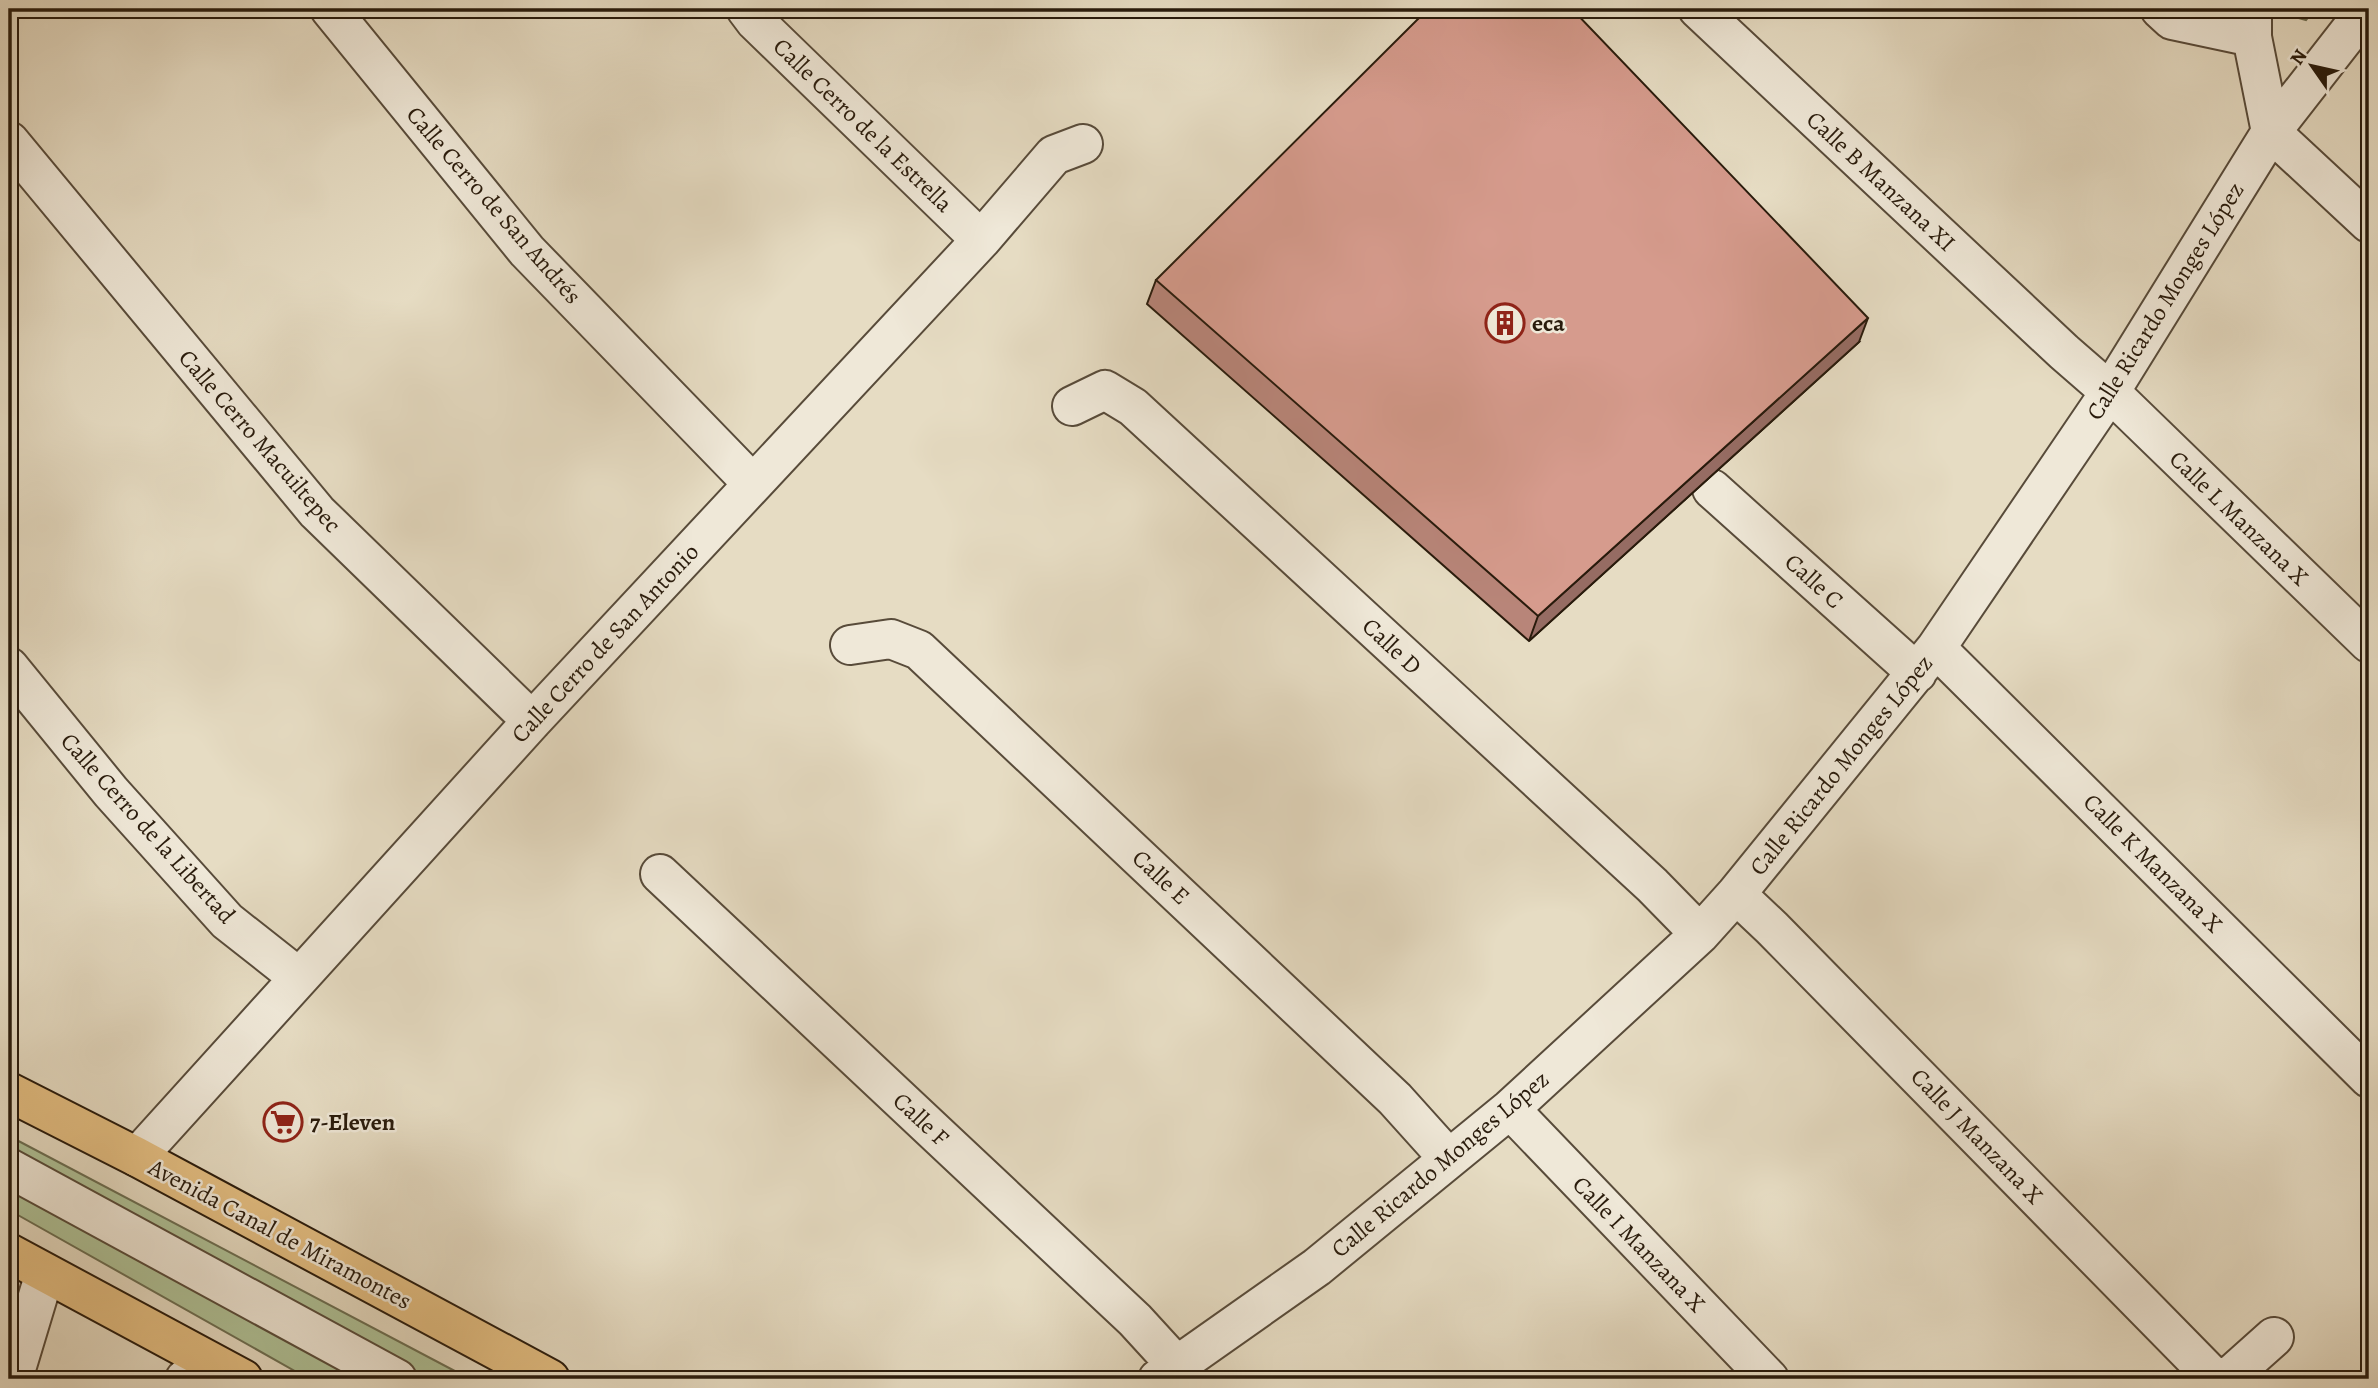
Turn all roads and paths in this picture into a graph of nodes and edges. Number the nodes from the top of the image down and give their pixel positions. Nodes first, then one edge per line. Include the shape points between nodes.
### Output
1 (330, 9) edge
2 (746, 9) edge
3 (1698, 9) edge
4 (2367, 9) edge
5 (2166, 15) edge
6 (2252, 23) edge
7 (2271, 132) junction
8 (9, 141) edge
9 (1083, 144) dead end
10 (2369, 223) edge
11 (981, 240) junction
12 (2110, 392) junction
13 (1072, 406) dead end
14 (753, 484) junction
15 (1712, 489) edge
16 (2369, 643) edge
17 (850, 645) dead end
18 (1926, 661) junction
19 (9, 667) edge
20 (532, 721) junction
21 (660, 874) dead end
22 (1736, 894) junction
23 (1700, 934) junction
24 (298, 977) junction
25 (2369, 1078) edge
26 (9, 1092) edge
27 (1510, 1110) junction
28 (137, 1157) junction
29 (1449, 1159) junction
30 (9, 1168) edge
31 (9, 1252) edge
32 (45, 1273) junction
33 (2274, 1337) dead end
34 (196, 1370) edge
35 (1168, 1373) edge
36 (13, 1379) edge
37 (243, 1379) edge
38 (397, 1379) edge
39 (550, 1379) edge
40 (1769, 1379) edge
41 (2215, 1379) edge
42 (2227, 1379) edge

1 - 14 street, Calle Cerro de San Andrés via 527,251
2 - 11 street, Calle Cerro de la Estrella
3 - 12 street, Calle B Manzana XI
4 - 7 street, Calle Ricardo Monges López
5 - 6 street
6 - 7 street
7 - 10 street
7 - 12 street, Calle Ricardo Monges López
8 - 20 street, Calle Cerro Macuiltepec via 317,512
9 - 11 street, Calle Cerro de San Antonio via 1054,155
11 - 14 street, Calle Cerro de San Antonio
12 - 16 street, Calle L Manzana X
12 - 18 street, Calle Ricardo Monges López
13 - 23 street, Calle D via 1105,390 1133,407
14 - 20 street, Calle Cerro de San Antonio
15 - 18 street, Calle C
17 - 29 street, Calle E via 891,639 919,650 1395,1098
18 - 22 street, Calle Ricardo Monges López
18 - 25 street, Calle K Manzana X
19 - 24 street, Calle Cerro de la Libertad via 111,792 228,921
20 - 24 street, Calle Cerro de San Antonio
21 - 35 street, Calle F via 1135,1320
22 - 23 street, Calle Ricardo Monges López
22 - 41 street, Calle J Manzana X
23 - 27 street, Calle Ricardo Monges López
24 - 28 street, Calle Cerro de San Antonio
26 - 28 main road, Avenida Canal de Miramontes
27 - 29 street, Calle Ricardo Monges López
27 - 40 street, Calle I Manzana X
28 - 39 main road, Avenida Canal de Miramontes
29 - 35 street, Calle Ricardo Monges López via 1317,1267
30 - 38 street
31 - 32 main road
32 - 34 main road
32 - 36 street
33 - 42 street
34 - 37 main road

